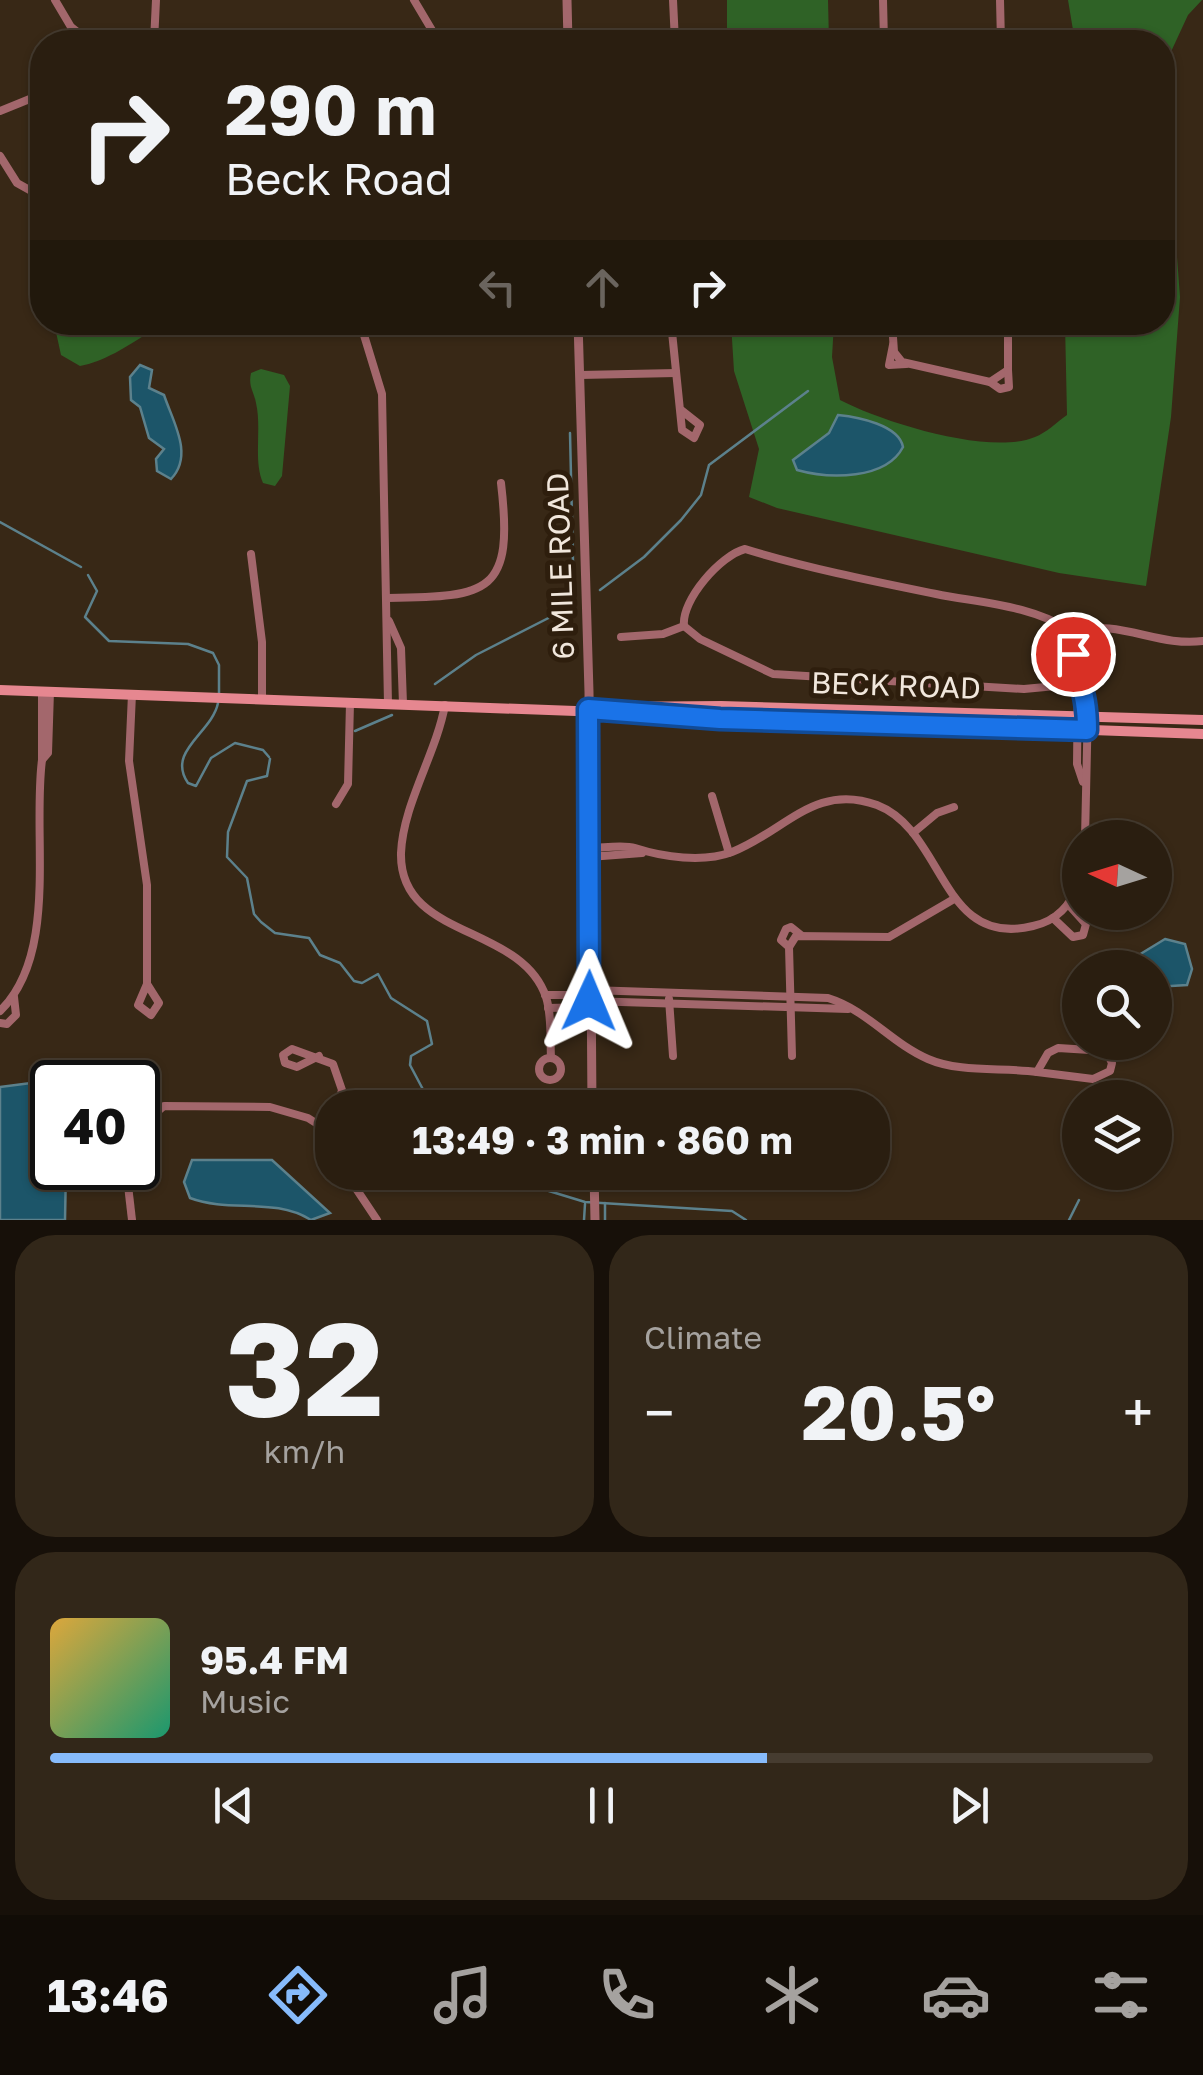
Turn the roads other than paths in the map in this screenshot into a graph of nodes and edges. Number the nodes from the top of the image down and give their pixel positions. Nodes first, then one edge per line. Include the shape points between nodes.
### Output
1 (55, 0) edge
2 (156, 0) edge
3 (414, 0) edge
4 (567, 0) edge
5 (674, 0) edge
6 (883, 0) edge
7 (1000, 0) edge
8 (75, 30) edge
9 (155, 30) edge
10 (432, 30) edge
11 (568, 30) edge
12 (675, 30) edge
13 (884, 30) edge
14 (1001, 30) edge
15 (30, 99) edge
16 (0, 111) edge
17 (0, 156) edge
18 (30, 189) edge
19 (364, 335) edge
20 (578, 335) edge
21 (672, 335) edge
22 (893, 335) edge
23 (1008, 335) edge
24 (676, 373) junction
25 (580, 375) junction
26 (680, 410) dead end
27 (501, 482) dead end
28 (251, 554) dead end
29 (388, 598) junction
30 (388, 619) junction
31 (684, 626) junction
32 (1070, 631) junction
33 (621, 637) dead end
34 (1203, 641) edge
35 (1078, 676) junction
36 (0, 690) edge
37 (46, 691) junction
38 (132, 694) junction
39 (262, 700) junction
40 (350, 703) junction
41 (388, 704) junction
42 (403, 704) junction
43 (445, 705) junction
44 (588, 709) junction
45 (1081, 716) junction
46 (1203, 720) edge
47 (1081, 730) junction
48 (1203, 734) edge
49 (712, 796) dead end
50 (336, 804) dead end
51 (954, 808) dead end
52 (1085, 820) edge
53 (914, 833) junction
54 (590, 853) junction
55 (729, 853) junction
56 (954, 899) junction
57 (1062, 910) edge
58 (1054, 918) junction
59 (1062, 926) edge
60 (1066, 930) edge
61 (1084, 930) edge
62 (147, 984) dead end
63 (669, 990) junction
64 (545, 995) junction
65 (789, 995) junction
66 (14, 997) junction
67 (589, 998) junction
68 (669, 1002) junction
69 (788, 1007) junction
70 (548, 1008) junction
71 (0, 1011) edge
72 (862, 1012) junction
73 (0, 1023) edge
74 (319, 1056) dead end
75 (673, 1056) dead end
76 (792, 1056) dead end
77 (551, 1058) dead end
78 (1037, 1072) junction
79 (339, 1090) edge
80 (592, 1090) edge
81 (160, 1109) edge
82 (315, 1123) edge
83 (129, 1190) edge
84 (357, 1190) edge
85 (595, 1190) edge
86 (132, 1220) edge
87 (377, 1220) edge
88 (595, 1220) edge

1 - 8 street
2 - 9 street
3 - 10 street
4 - 11 street
5 - 12 street
6 - 13 street
7 - 14 street
15 - 16 street
17 - 18 street
19 - 29 street via 382,394
20 - 25 street, 6 MILE ROAD
21 - 24 street
22 - 23 street via 897,357 908,364 990,382 1008,370
24 - 25 street
24 - 26 street
25 - 44 street, 6 MILE ROAD
27 - 29 street via 508,536 492,576 455,596
28 - 39 street
29 - 30 street
30 - 41 street
30 - 42 street via 401,648
31 - 32 street via 690,602 725,558 746,549 802,567 992,603
31 - 33 street
31 - 35 street via 773,674 1024,689
32 - 34 street via 1106,626
32 - 35 street
35 - 45 street
36 - 37 main road, BECK ROAD
37 - 38 main road, BECK ROAD
37 - 66 street via 48,752 36,800 35,949
38 - 39 main road, BECK ROAD
38 - 62 street via 129,760 147,885
39 - 40 main road, BECK ROAD
40 - 41 main road, BECK ROAD
40 - 50 street via 348,784
41 - 42 main road, BECK ROAD
42 - 43 main road, BECK ROAD
43 - 44 main road, BECK ROAD
43 - 64 street via 402,845 407,884 433,916 508,950
44 - 45 main road, BECK ROAD
44 - 47 main road, BECK ROAD
44 - 54 street, 6 MILE ROAD
45 - 46 main road, BECK ROAD
45 - 47 street
47 - 48 main road, BECK ROAD
47 - 52 street
49 - 55 street
51 - 53 street
53 - 55 street via 890,810 842,798 800,809
53 - 56 street
54 - 55 street
54 - 67 street, 6 MILE ROAD
56 - 58 street via 988,926 1016,930
56 - 65 street via 889,937 801,935 789,947
57 - 58 street
58 - 59 street
60 - 61 street via 1073,937
63 - 65 street
63 - 67 street
63 - 68 street
64 - 67 street
64 - 70 street
65 - 69 street
65 - 72 street via 828,998
66 - 71 street
66 - 73 street via 16,1015
67 - 68 street
67 - 70 street
67 - 80 street, 6 MILE ROAD
68 - 69 street
68 - 75 street
69 - 72 street
69 - 76 street
70 - 77 street
72 - 78 street via 935,1062
74 - 79 street via 333,1064
78 - 78 street via 1093,1079 1112,1063 1103,1050 1058,1048
81 - 82 street via 174,1104 286,1108
83 - 86 street
84 - 87 street
85 - 88 street

